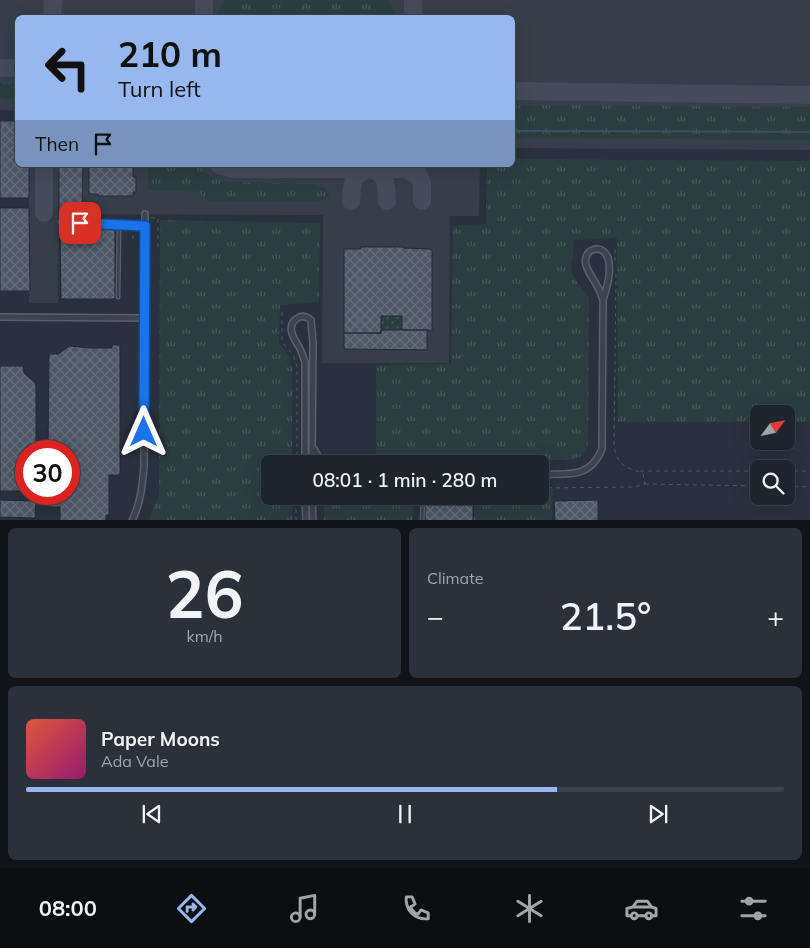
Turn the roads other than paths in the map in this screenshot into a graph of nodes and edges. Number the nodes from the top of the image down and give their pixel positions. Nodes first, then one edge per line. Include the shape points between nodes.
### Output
1 (146, 216) road end
2 (60, 222) dead end
3 (119, 225) junction
4 (145, 226) junction
5 (118, 297) dead end
6 (603, 300) junction
7 (0, 317) edge
8 (144, 318) junction
9 (306, 394) junction
10 (312, 394) junction
11 (312, 447) junction
12 (305, 455) edge
13 (312, 455) edge
14 (317, 455) edge
15 (549, 474) edge
16 (305, 505) edge
17 (313, 505) edge
18 (422, 505) edge
19 (132, 520) edge
20 (306, 520) edge
21 (313, 520) edge
22 (422, 520) edge

1 - 4 street
2 - 3 lane
3 - 4 lane
3 - 5 lane
4 - 8 street
6 - 6 street via 586,266 586,257 595,249 600,249 608,259 608,284
6 - 15 street via 602,448 587,470 576,474
7 - 8 street
8 - 19 street via 144,467 142,492
9 - 10 street
9 - 10 street via 305,362 291,331 294,321 302,316 308,317 312,325
9 - 12 street
10 - 11 street
11 - 13 street
11 - 14 street
16 - 20 street
17 - 21 street
18 - 22 lane

